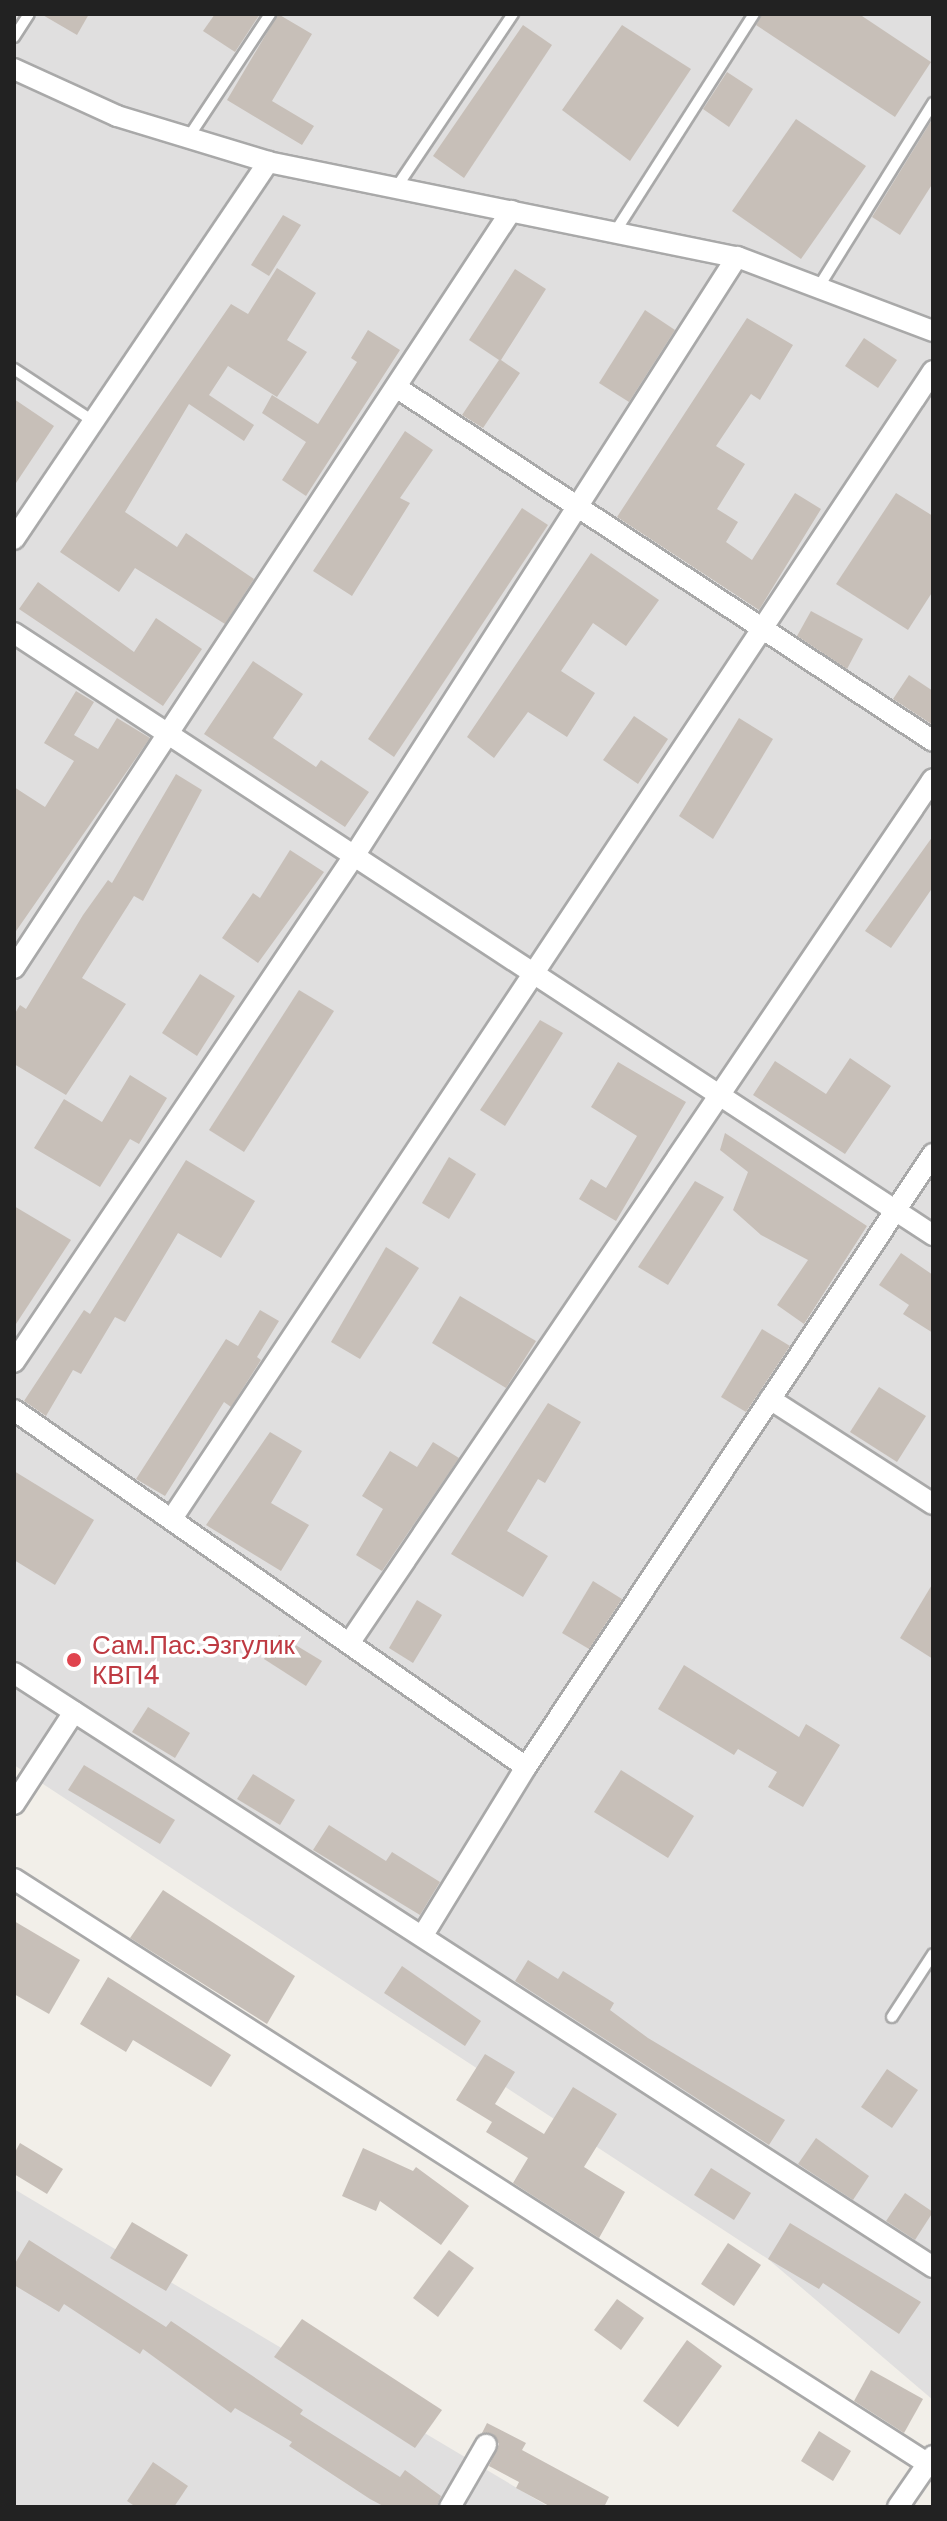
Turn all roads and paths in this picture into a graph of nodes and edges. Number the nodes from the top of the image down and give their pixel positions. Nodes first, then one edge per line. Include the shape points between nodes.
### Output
1 (29, 14) edge
2 (270, 14) edge
3 (513, 14) edge
4 (754, 14) edge
5 (14, 37) edge
6 (14, 69) edge
7 (933, 103) edge
8 (188, 138) junction
9 (268, 162) junction
10 (396, 188) junction
11 (511, 211) junction
12 (615, 232) junction
13 (737, 257) junction
14 (818, 288) junction
15 (933, 331) edge
16 (14, 369) edge
17 (933, 371) edge
18 (396, 387) junction
19 (93, 421) junction
20 (578, 506) junction
21 (14, 539) edge
22 (765, 626) junction
23 (14, 633) edge
24 (169, 734) junction
25 (933, 741) edge
26 (933, 779) edge
27 (354, 856) junction
28 (14, 968) edge
29 (535, 974) junction
30 (717, 1094) junction
31 (933, 1154) edge
32 (895, 1210) junction
33 (933, 1235) edge
34 (14, 1362) edge
35 (770, 1399) junction
36 (14, 1410) edge
37 (933, 1504) edge
38 (173, 1517) junction
39 (350, 1642) junction
40 (14, 1673) edge
41 (74, 1712) junction
42 (526, 1767) junction
43 (14, 1804) edge
44 (14, 1879) edge
45 (423, 1935) junction
46 (933, 1954) edge
47 (892, 2017) dead end
48 (933, 2267) edge
49 (486, 2445) dead end
50 (931, 2462) edge
51 (450, 2507) edge
52 (898, 2507) edge

1 - 5 lane
2 - 8 lane
3 - 10 lane
4 - 12 lane
6 - 8 street via 117,116
7 - 14 lane
8 - 9 street
9 - 10 street
9 - 19 street
10 - 11 street
11 - 12 street
11 - 18 street
12 - 13 street
13 - 14 street
13 - 20 street
14 - 15 street
16 - 19 lane
17 - 22 street
18 - 20 street
18 - 24 street
19 - 21 street
20 - 22 street
20 - 27 street
22 - 25 street
22 - 29 street
23 - 24 street
24 - 27 street
24 - 28 street
26 - 30 street
27 - 29 street
27 - 34 street
29 - 30 street
29 - 38 street
30 - 32 street
30 - 39 street
31 - 32 street
32 - 33 street
32 - 35 street
35 - 37 street
35 - 42 street
36 - 38 street
38 - 39 street
39 - 42 street
40 - 41 street
41 - 43 street
41 - 45 street
42 - 45 street
44 - 50 street
45 - 48 street
46 - 47 lane
49 - 51 street
50 - 52 street

